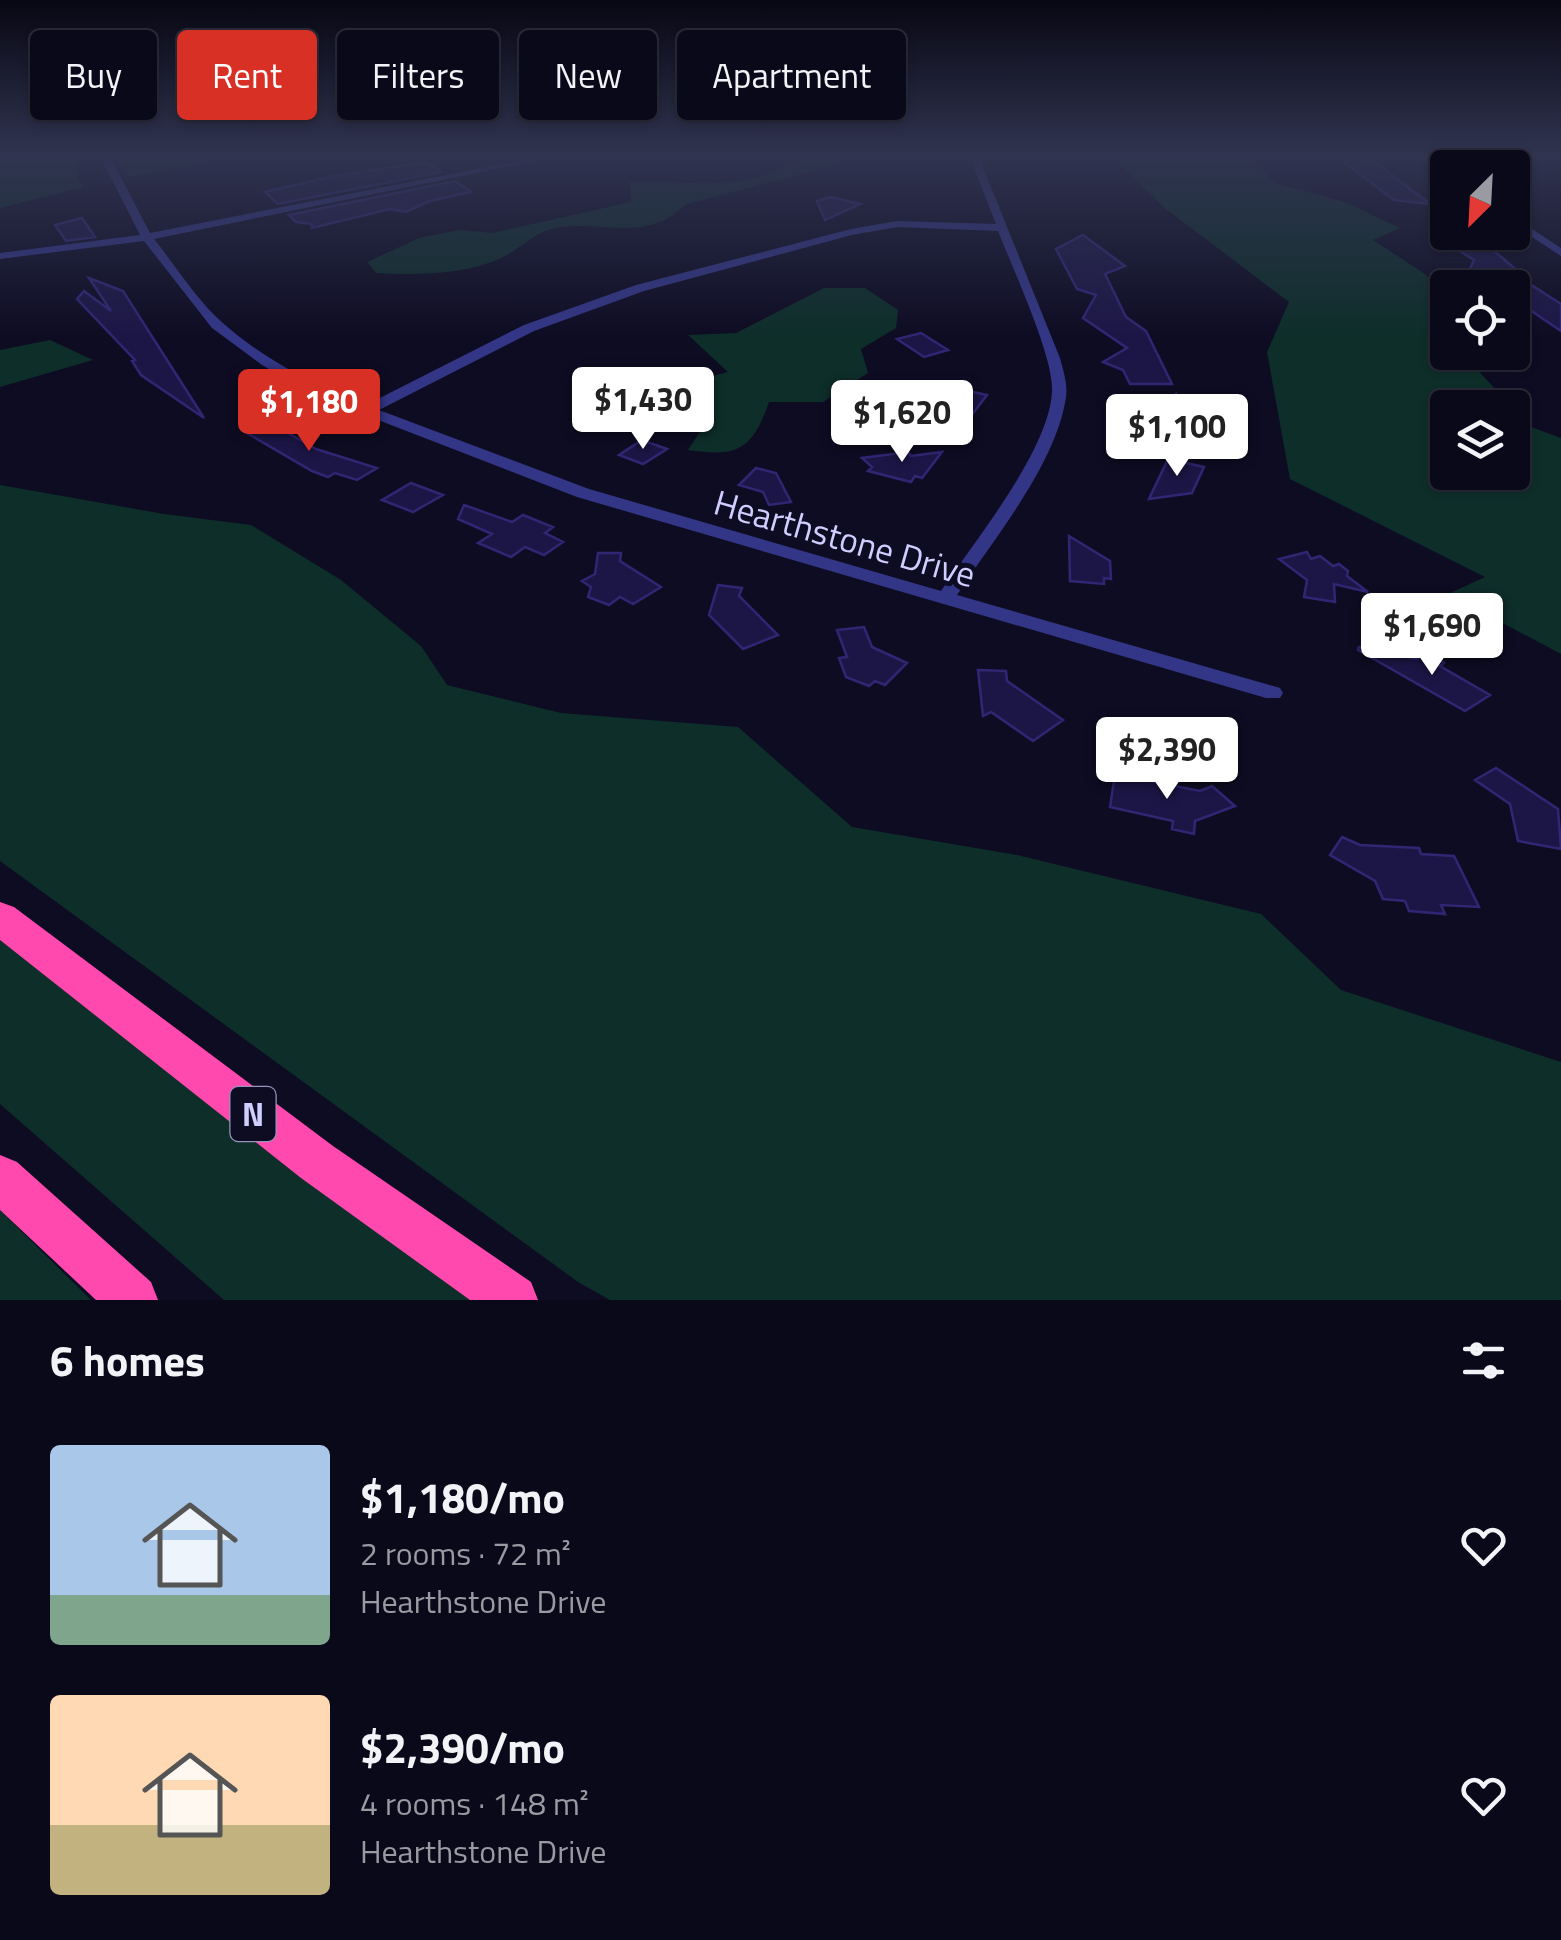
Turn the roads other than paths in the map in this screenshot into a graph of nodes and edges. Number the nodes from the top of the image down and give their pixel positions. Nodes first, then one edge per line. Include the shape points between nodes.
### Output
1 (137, 216) edge
2 (244, 216) edge
3 (999, 216) edge
4 (1004, 228) junction
5 (1530, 231) edge
6 (148, 236) junction
7 (1561, 252) edge
8 (0, 256) edge
9 (366, 412) junction
10 (945, 599) junction
11 (1273, 692) dead end
12 (0, 918) edge
13 (0, 1178) edge
14 (133, 1300) edge
15 (514, 1300) edge

1 - 6 street, Hearthstone Drive
2 - 6 street
3 - 4 street
4 - 9 street via 897,224 640,288 529,328
4 - 10 street via 1060,392 1032,462
5 - 7 street
6 - 8 street
6 - 9 street, Hearthstone Drive via 217,325 267,362
9 - 10 street, Hearthstone Drive via 583,492
10 - 11 street, Hearthstone Drive
12 - 15 highway, N via 316,1162
13 - 14 highway

